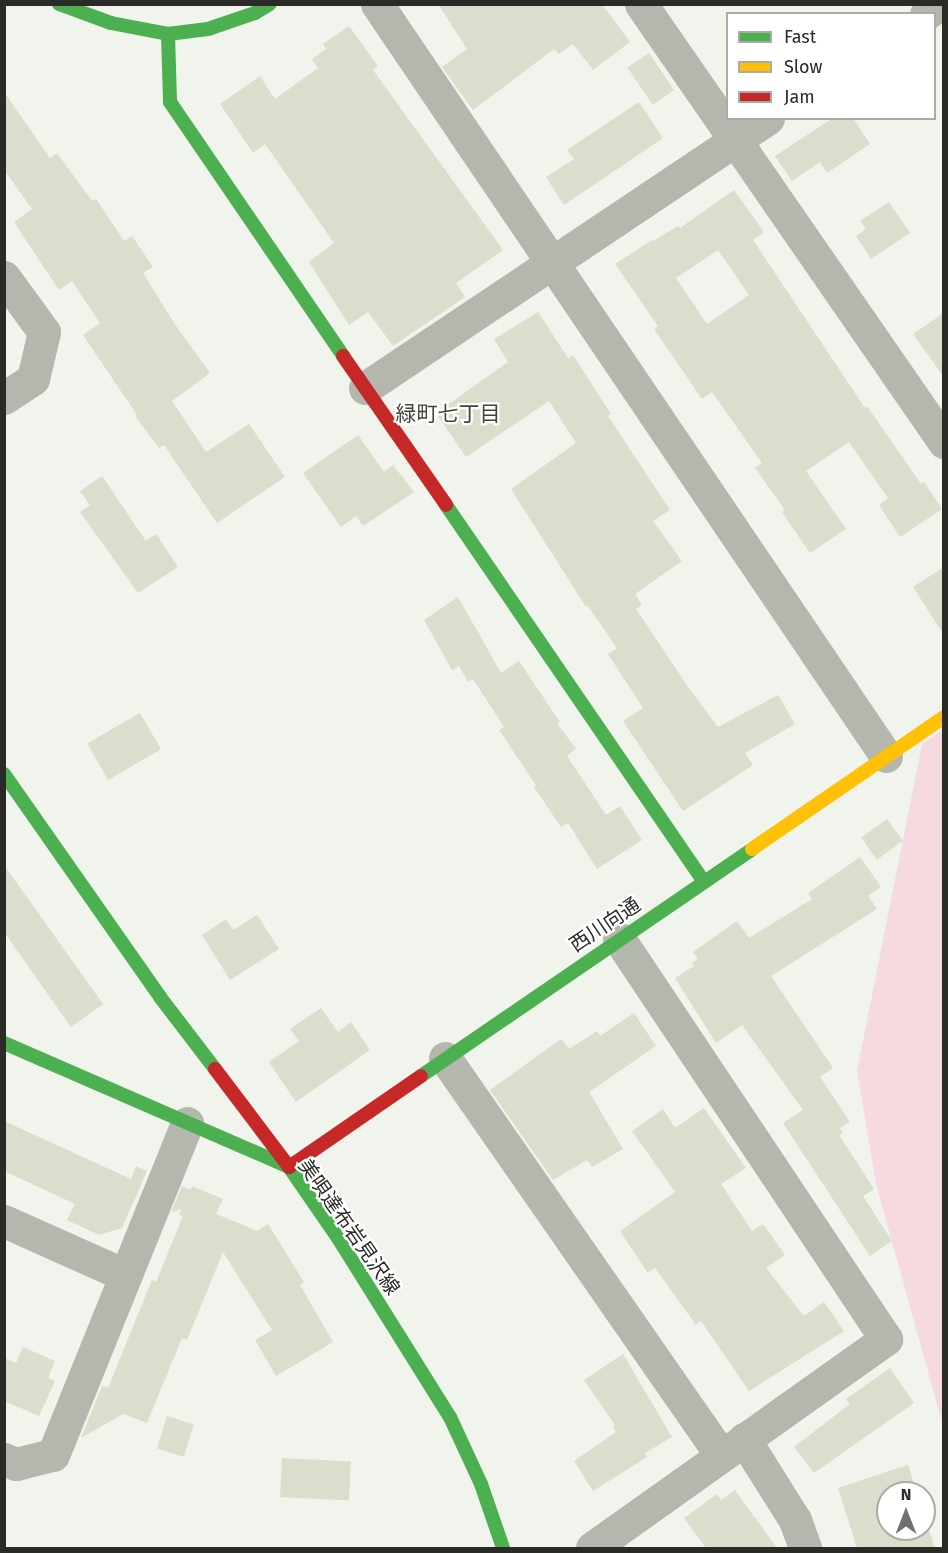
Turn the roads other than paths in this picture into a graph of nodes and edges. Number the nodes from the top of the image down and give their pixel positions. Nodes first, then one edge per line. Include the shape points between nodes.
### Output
1 (59, 4) edge
2 (270, 4) edge
3 (377, 4) edge
4 (641, 4) edge
5 (168, 34) junction
6 (765, 120) edge
7 (735, 140) junction
8 (552, 263) junction
9 (4, 277) edge
10 (365, 388) junction
11 (4, 398) edge
12 (944, 442) edge
13 (944, 717) edge
14 (886, 756) junction
15 (4, 774) edge
16 (703, 881) junction
17 (619, 939) junction
18 (4, 1043) edge
19 (445, 1058) junction
20 (187, 1123) junction
21 (290, 1167) junction
22 (4, 1221) edge
23 (125, 1275) junction
24 (733, 1447) junction
25 (4, 1459) edge
26 (503, 1548) edge
27 (592, 1548) edge
28 (805, 1548) edge

1 - 5 street via 111,23
2 - 5 street via 208,29
3 - 8 street
4 - 7 street
5 - 10 street via 170,102
6 - 7 street
7 - 8 street
7 - 12 street
8 - 10 street
8 - 14 street
9 - 11 street via 44,332 33,379
10 - 16 street
13 - 14 street, 西川向通
14 - 16 street, 西川向通
15 - 21 street via 160,997
16 - 17 street, 西川向通
17 - 19 street, 西川向通
17 - 24 street via 886,1339
18 - 20 street, 美唄達布岩見沢線
19 - 21 street, 西川向通
19 - 24 street
20 - 21 street, 美唄達布岩見沢線
20 - 23 street
21 - 26 street, 美唄達布岩見沢線 via 450,1418 481,1484
22 - 23 street
23 - 25 street via 53,1455 16,1464
24 - 27 street
24 - 28 street via 795,1520

